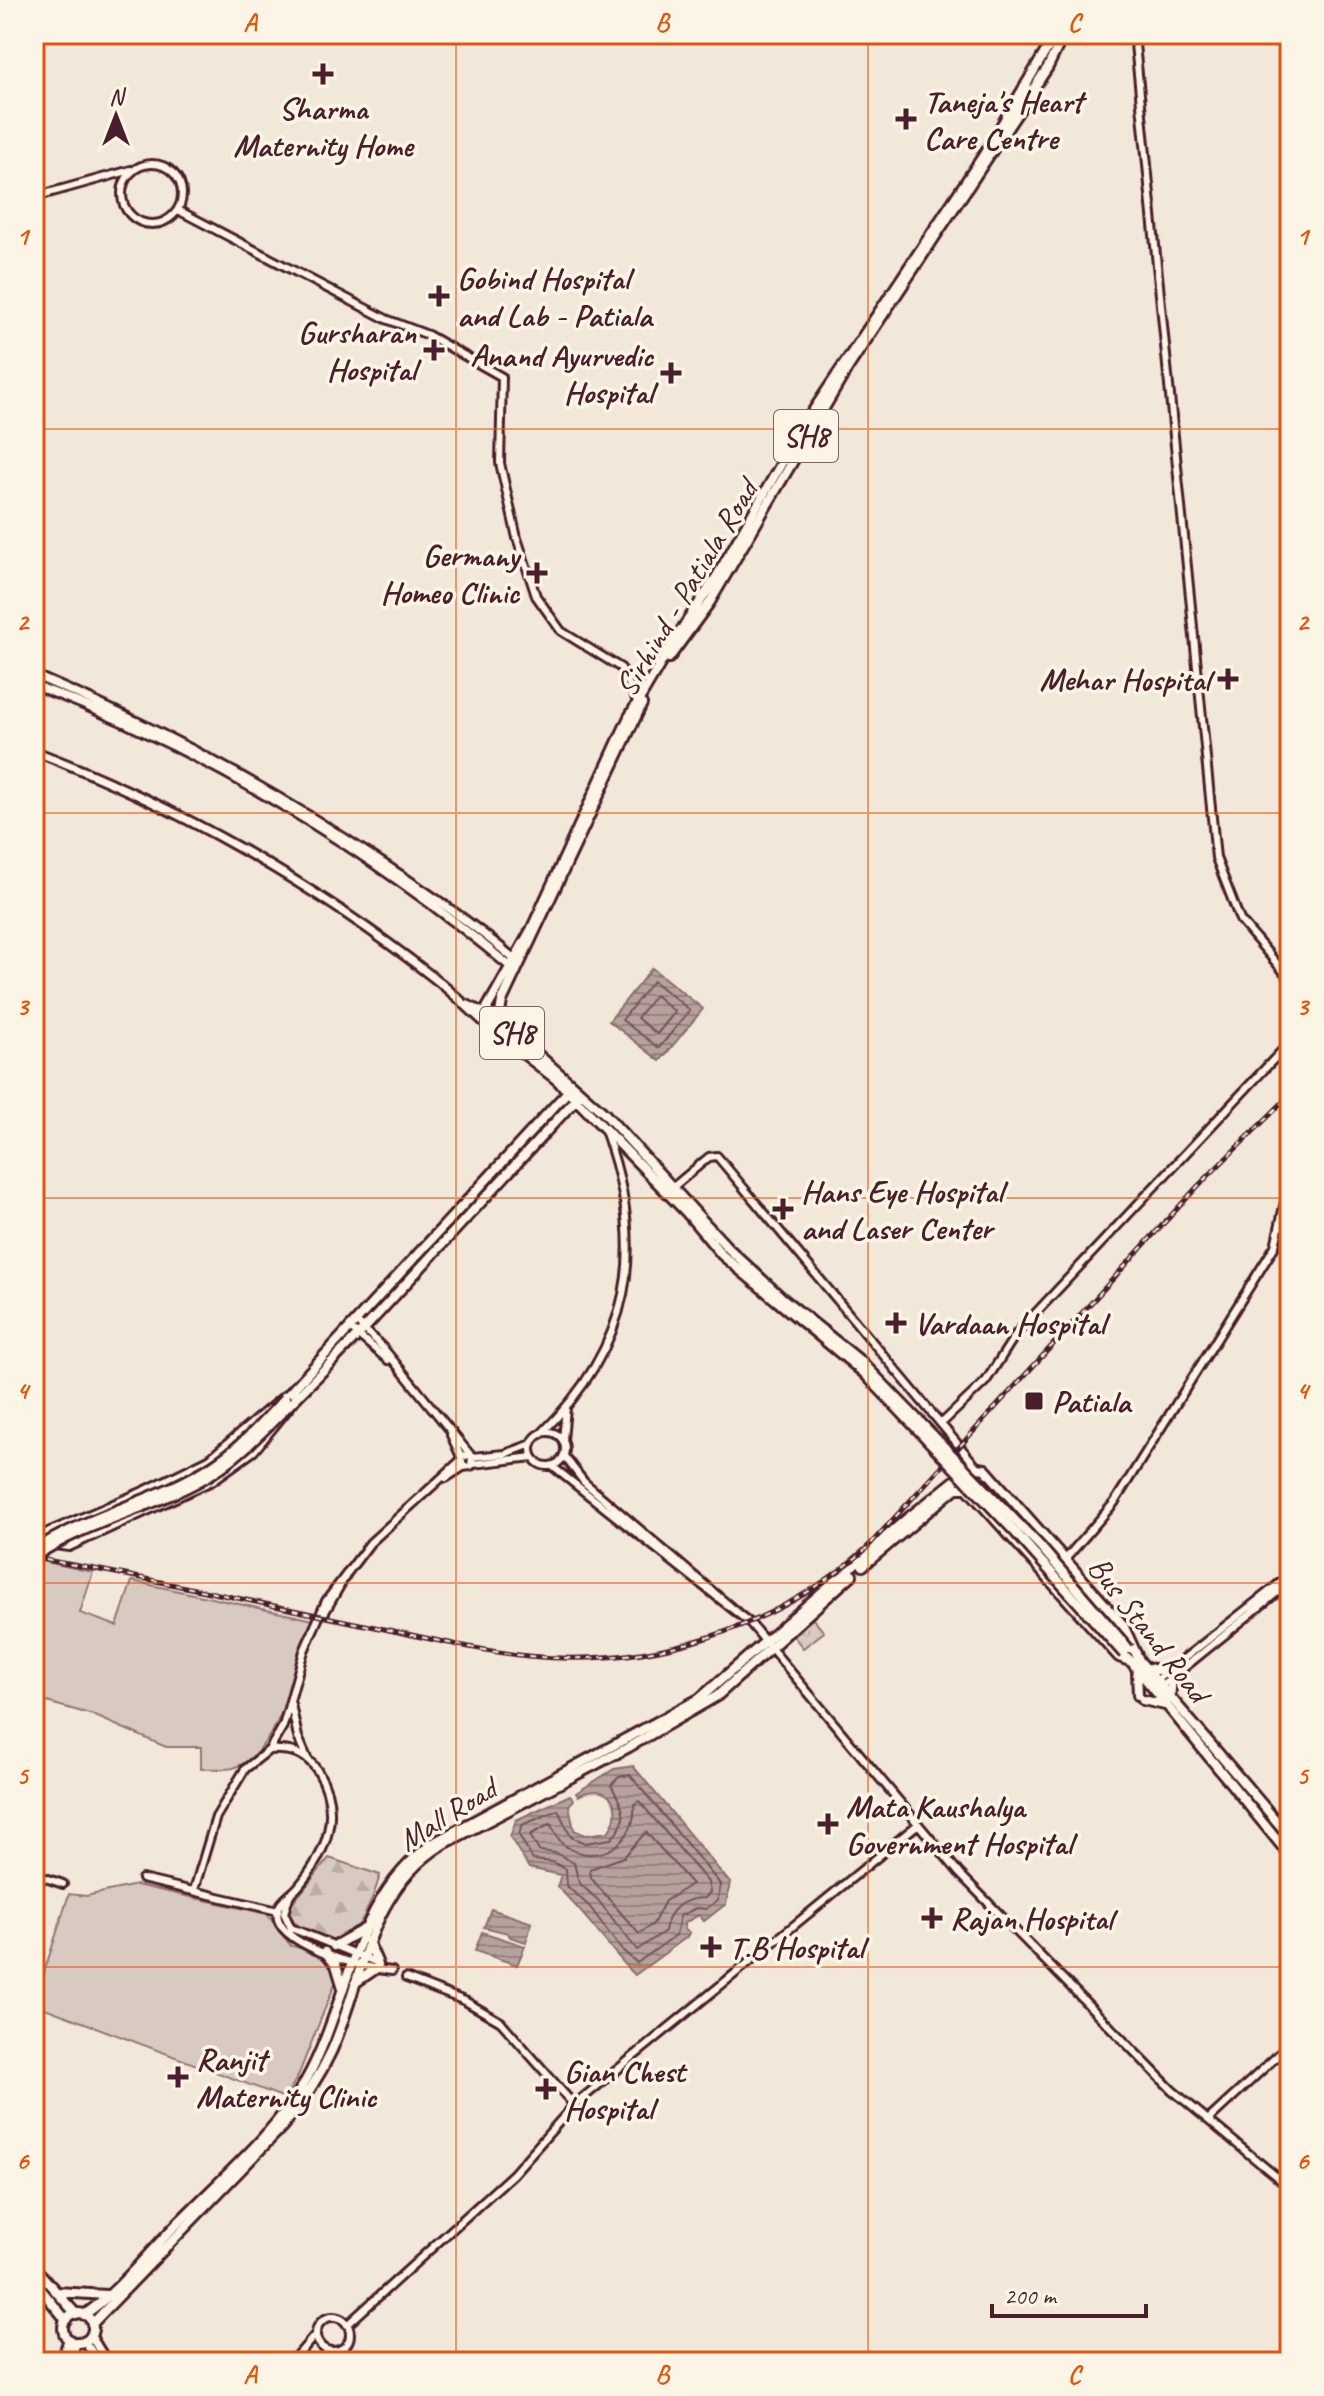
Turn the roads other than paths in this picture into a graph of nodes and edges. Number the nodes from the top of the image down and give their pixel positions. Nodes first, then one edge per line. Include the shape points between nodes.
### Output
1 (1056, 34) edge
2 (1064, 34) edge
3 (1134, 34) edge
4 (135, 169) junction
5 (34, 197) edge
6 (178, 210) junction
7 (34, 675) edge
8 (34, 685) edge
9 (638, 703) junction
10 (34, 751) edge
11 (570, 854) junction
12 (510, 959) junction
13 (520, 969) junction
14 (1290, 979) edge
15 (466, 1005) junction
16 (487, 1013) junction
17 (499, 1020) junction
18 (493, 1030) junction
19 (1290, 1042) edge
20 (571, 1088) junction
21 (579, 1096) junction
22 (605, 1129) junction
23 (1290, 1179) edge
24 (670, 1190) junction
25 (777, 1297) junction
26 (358, 1329) junction
27 (292, 1396) junction
28 (567, 1405) junction
29 (941, 1424) junction
30 (541, 1434) junction
31 (563, 1440) junction
32 (532, 1444) junction
33 (564, 1456) junction
34 (533, 1457) junction
35 (466, 1460) junction
36 (552, 1466) junction
37 (976, 1466) junction
38 (922, 1515) joint
39 (34, 1540) edge
40 (34, 1550) edge
41 (34, 1557) edge
42 (1065, 1561) junction
43 (1290, 1575) edge
44 (1049, 1578) junction
45 (1290, 1582) edge
46 (738, 1613) junction
47 (770, 1642) junction
48 (1138, 1665) junction
49 (1171, 1674) junction
50 (1156, 1686) junction
51 (291, 1700) junction
52 (1168, 1702) junction
53 (269, 1750) junction
54 (307, 1759) junction
55 (917, 1825) junction
56 (1290, 1837) edge
57 (1290, 1856) edge
58 (34, 1874) edge
59 (142, 1879) dead end
60 (63, 1884) dead end
61 (194, 1890) junction
62 (280, 1912) junction
63 (368, 1925) junction
64 (368, 1940) junction
65 (334, 1946) junction
66 (325, 1952) junction
67 (358, 1959) junction
68 (378, 1966) junction
69 (395, 1972) dead end
70 (406, 1978) dead end
71 (353, 1984) junction
72 (343, 1989) junction
73 (1290, 2044) edge
74 (574, 2105) junction
75 (1209, 2119) junction
76 (1290, 2188) edge
77 (34, 2267) edge
78 (34, 2281) edge
79 (56, 2292) junction
80 (107, 2295) junction
81 (80, 2314) junction
82 (66, 2320) junction
83 (92, 2324) junction
84 (347, 2325) junction
85 (315, 2335) junction
86 (80, 2340) junction
87 (318, 2344) junction
88 (305, 2348) junction
89 (61, 2362) edge
90 (70, 2362) edge
91 (99, 2362) edge
92 (107, 2362) edge
93 (292, 2362) edge

1 - 9 main road via 990,146 801,429
2 - 11 main road, Sirhind - Patiala Road / SH8 via 1040,80 842,378 732,566 659,675
3 - 14 street via 1216,858 1240,920
4 - 5 street
4 - 6 street via 156,164 172,171 181,185
4 - 6 street via 122,185 129,214 153,224
6 - 9 street via 502,377 500,463 536,596 561,631 625,672
7 - 12 main road via 254,780 418,886
8 - 12 main road via 238,781 328,834
9 - 11 main road
10 - 15 main road via 128,791 250,856 367,929
11 - 12 main road, SH8
11 - 13 main road, SH8
12 - 13 main road
12 - 16 main road, SH8
13 - 17 main road, SH8 via 499,1008
15 - 16 main road
15 - 18 main road
16 - 17 main road
16 - 18 main road, SH8
17 - 20 main road, SH8
18 - 20 main road, SH8
19 - 29 street via 1025,1324 977,1390
20 - 21 main road
20 - 26 main road
21 - 22 main road
21 - 24 main road
21 - 26 main road
22 - 24 main road
22 - 28 street via 625,1205 626,1282 604,1355
23 - 42 street via 1275,1246 1114,1503
24 - 25 main road
24 - 25 main road via 749,1281
24 - 29 street via 717,1156
25 - 48 main road, bridge via 863,1363 1040,1546
26 - 27 main road
26 - 35 street via 449,1429
27 - 39 street via 269,1405 230,1444 163,1485
27 - 39 street via 283,1420 244,1460 69,1547
27 - 40 main road, bridge via 213,1465
27 - 41 main road, bridge via 234,1458 201,1480
28 - 30 street
28 - 31 street
29 - 37 street
30 - 31 street via 551,1432
30 - 32 street
31 - 33 street
32 - 34 street
32 - 35 street
33 - 36 street
33 - 46 street via 584,1482
34 - 35 street
34 - 36 street
35 - 51 street via 387,1526 326,1601
36 - 46 street
37 - 42 main road, Bus Stand Road via 985,1469
37 - 47 main road, Mall Road via 926,1503
38 - 44 main road, Bus Stand Road via 956,1488 967,1488
38 - 47 main road, Mall Road
42 - 44 street
42 - 48 main road, Bus Stand Road via 1123,1625
43 - 49 street
44 - 48 main road, Bus Stand Road via 1119,1657
45 - 49 street
46 - 47 street
47 - 55 street
47 - 63 main road, Mall Road via 678,1713 422,1851 397,1876
47 - 64 main road, Mall Road via 717,1696 686,1716 426,1855 393,1892
48 - 49 main road
48 - 50 main road, Bus Stand Road
48 - 52 main road via 1140,1697
49 - 50 street
49 - 52 main road
50 - 52 main road, Bus Stand Road
51 - 53 street
51 - 54 street
52 - 56 main road, Bus Stand Road via 1230,1764
52 - 57 main road, Bus Stand Road
53 - 54 street via 291,1750
53 - 61 street via 245,1769 216,1817
54 - 62 street via 323,1783 331,1827 307,1875
55 - 74 street
55 - 75 street via 1066,1985 1172,2090
58 - 60 street
59 - 61 street
61 - 62 street
62 - 65 street via 291,1928
62 - 66 street via 278,1922 286,1934
63 - 65 main road
63 - 67 main road, Mall Road
64 - 67 main road, Mall Road
64 - 68 main road
65 - 67 street
66 - 67 street
66 - 72 main road via 336,1965
67 - 68 street
67 - 71 main road, Mall Road
67 - 72 main road, Mall Road
68 - 69 street
68 - 71 main road
70 - 74 street via 456,1996 498,2020
71 - 83 main road, Mall Road via 332,2049 305,2099
72 - 80 main road, Mall Road via 317,2059 296,2096
73 - 75 street
74 - 84 street via 513,2174
75 - 76 street
77 - 79 main road
78 - 82 main road
79 - 80 main road
79 - 81 main road
80 - 81 main road, Mall Road
81 - 82 main road, Mall Road
81 - 83 main road
82 - 86 main road via 64,2332
83 - 86 main road
84 - 85 street via 330,2317 320,2322
84 - 87 street via 350,2337 345,2347 330,2352
85 - 87 street
85 - 88 street
86 - 89 main road
86 - 90 main road
86 - 91 main road
86 - 92 main road
87 - 88 street
88 - 93 street

